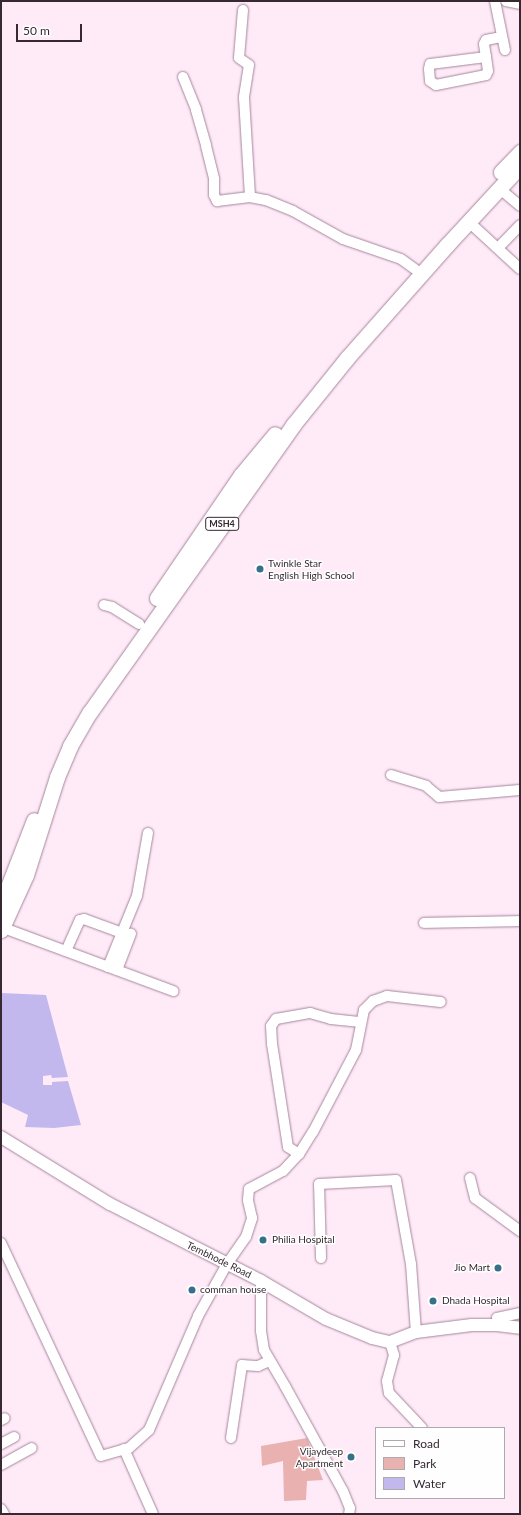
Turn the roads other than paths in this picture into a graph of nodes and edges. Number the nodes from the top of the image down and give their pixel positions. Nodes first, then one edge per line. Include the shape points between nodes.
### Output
1 (496, 1) edge
2 (506, 1) edge
3 (520, 4) edge
4 (243, 10) dead end
5 (502, 37) junction
6 (505, 50) dead end
7 (486, 57) junction
8 (183, 77) dead end
9 (520, 152) edge
10 (520, 166) edge
11 (500, 189) junction
12 (250, 197) junction
13 (519, 204) edge
14 (469, 222) junction
15 (520, 225) edge
16 (498, 248) junction
17 (520, 269) edge
18 (418, 271) junction
19 (159, 604) junction
20 (104, 605) dead end
21 (139, 624) junction
22 (391, 775) dead end
23 (520, 790) edge
24 (148, 833) dead end
25 (1, 905) edge
26 (520, 921) edge
27 (424, 923) dead end
28 (1, 928) edge
29 (126, 934) junction
30 (66, 951) junction
31 (113, 969) junction
32 (173, 991) dead end
33 (441, 1002) dead end
34 (361, 1022) junction
35 (1, 1137) edge
36 (299, 1154) junction
37 (470, 1178) dead end
38 (520, 1231) edge
39 (1, 1243) edge
40 (321, 1258) dead end
41 (227, 1264) junction
42 (261, 1281) junction
43 (520, 1313) edge
44 (497, 1325) junction
45 (520, 1328) edge
46 (416, 1332) junction
47 (390, 1342) junction
48 (269, 1361) junction
49 (421, 1427) edge
50 (14, 1437) dead end
51 (231, 1438) dead end
52 (1, 1444) edge
53 (32, 1448) dead end
54 (124, 1449) junction
55 (1, 1465) edge
56 (1, 1509) edge
57 (4, 1514) edge
58 (153, 1514) edge
59 (349, 1514) edge

1 - 5 street
2 - 3 street
4 - 12 street via 240,58 249,65 244,98
5 - 6 street
5 - 7 street via 486,40
7 - 7 street via 486,75 436,85 430,81 430,64
8 - 12 street via 206,146 214,179 214,195 218,201
9 - 18 main road, MSH4
10 - 11 main road, MSH4
11 - 13 street
11 - 14 main road, MSH4
12 - 18 street via 266,200 293,211 342,239 401,259
14 - 16 street
14 - 18 main road, MSH4
15 - 16 street
16 - 17 street
18 - 19 main road, MSH4 via 212,528
19 - 21 main road, MSH4
19 - 28 main road, MSH4 via 70,746 57,777 26,875
20 - 21 street via 112,607
21 - 25 main road, MSH4 via 64,740 51,767
22 - 23 street via 426,786 439,797
24 - 29 street via 137,896
26 - 27 street
28 - 30 street
29 - 30 street via 84,919 80,920
29 - 31 street
30 - 31 street
31 - 32 street
33 - 34 street via 387,996 373,1001 364,1010
34 - 36 street via 356,1050 348,1069
34 - 36 street via 331,1019 310,1013 276,1020 271,1026 288,1147
35 - 41 street, Tembhode Road via 110,1204
36 - 41 street via 282,1171 249,1189 248,1200 252,1218 246,1237
37 - 38 street via 475,1198
39 - 54 street via 101,1456
40 - 46 street via 319,1184 396,1180 411,1264
41 - 42 street, Tembhode Road
41 - 54 street via 198,1316 149,1430 129,1448
42 - 47 street, Tembhode Road via 326,1319 372,1338
42 - 48 street via 261,1331
43 - 44 street via 497,1318
44 - 45 street
44 - 46 street via 472,1325
46 - 47 street
47 - 49 street via 394,1355 387,1381 389,1393
48 - 51 street via 258,1366 242,1365
48 - 59 street via 343,1491 350,1508
50 - 52 street
53 - 55 street
54 - 58 street
56 - 57 street

